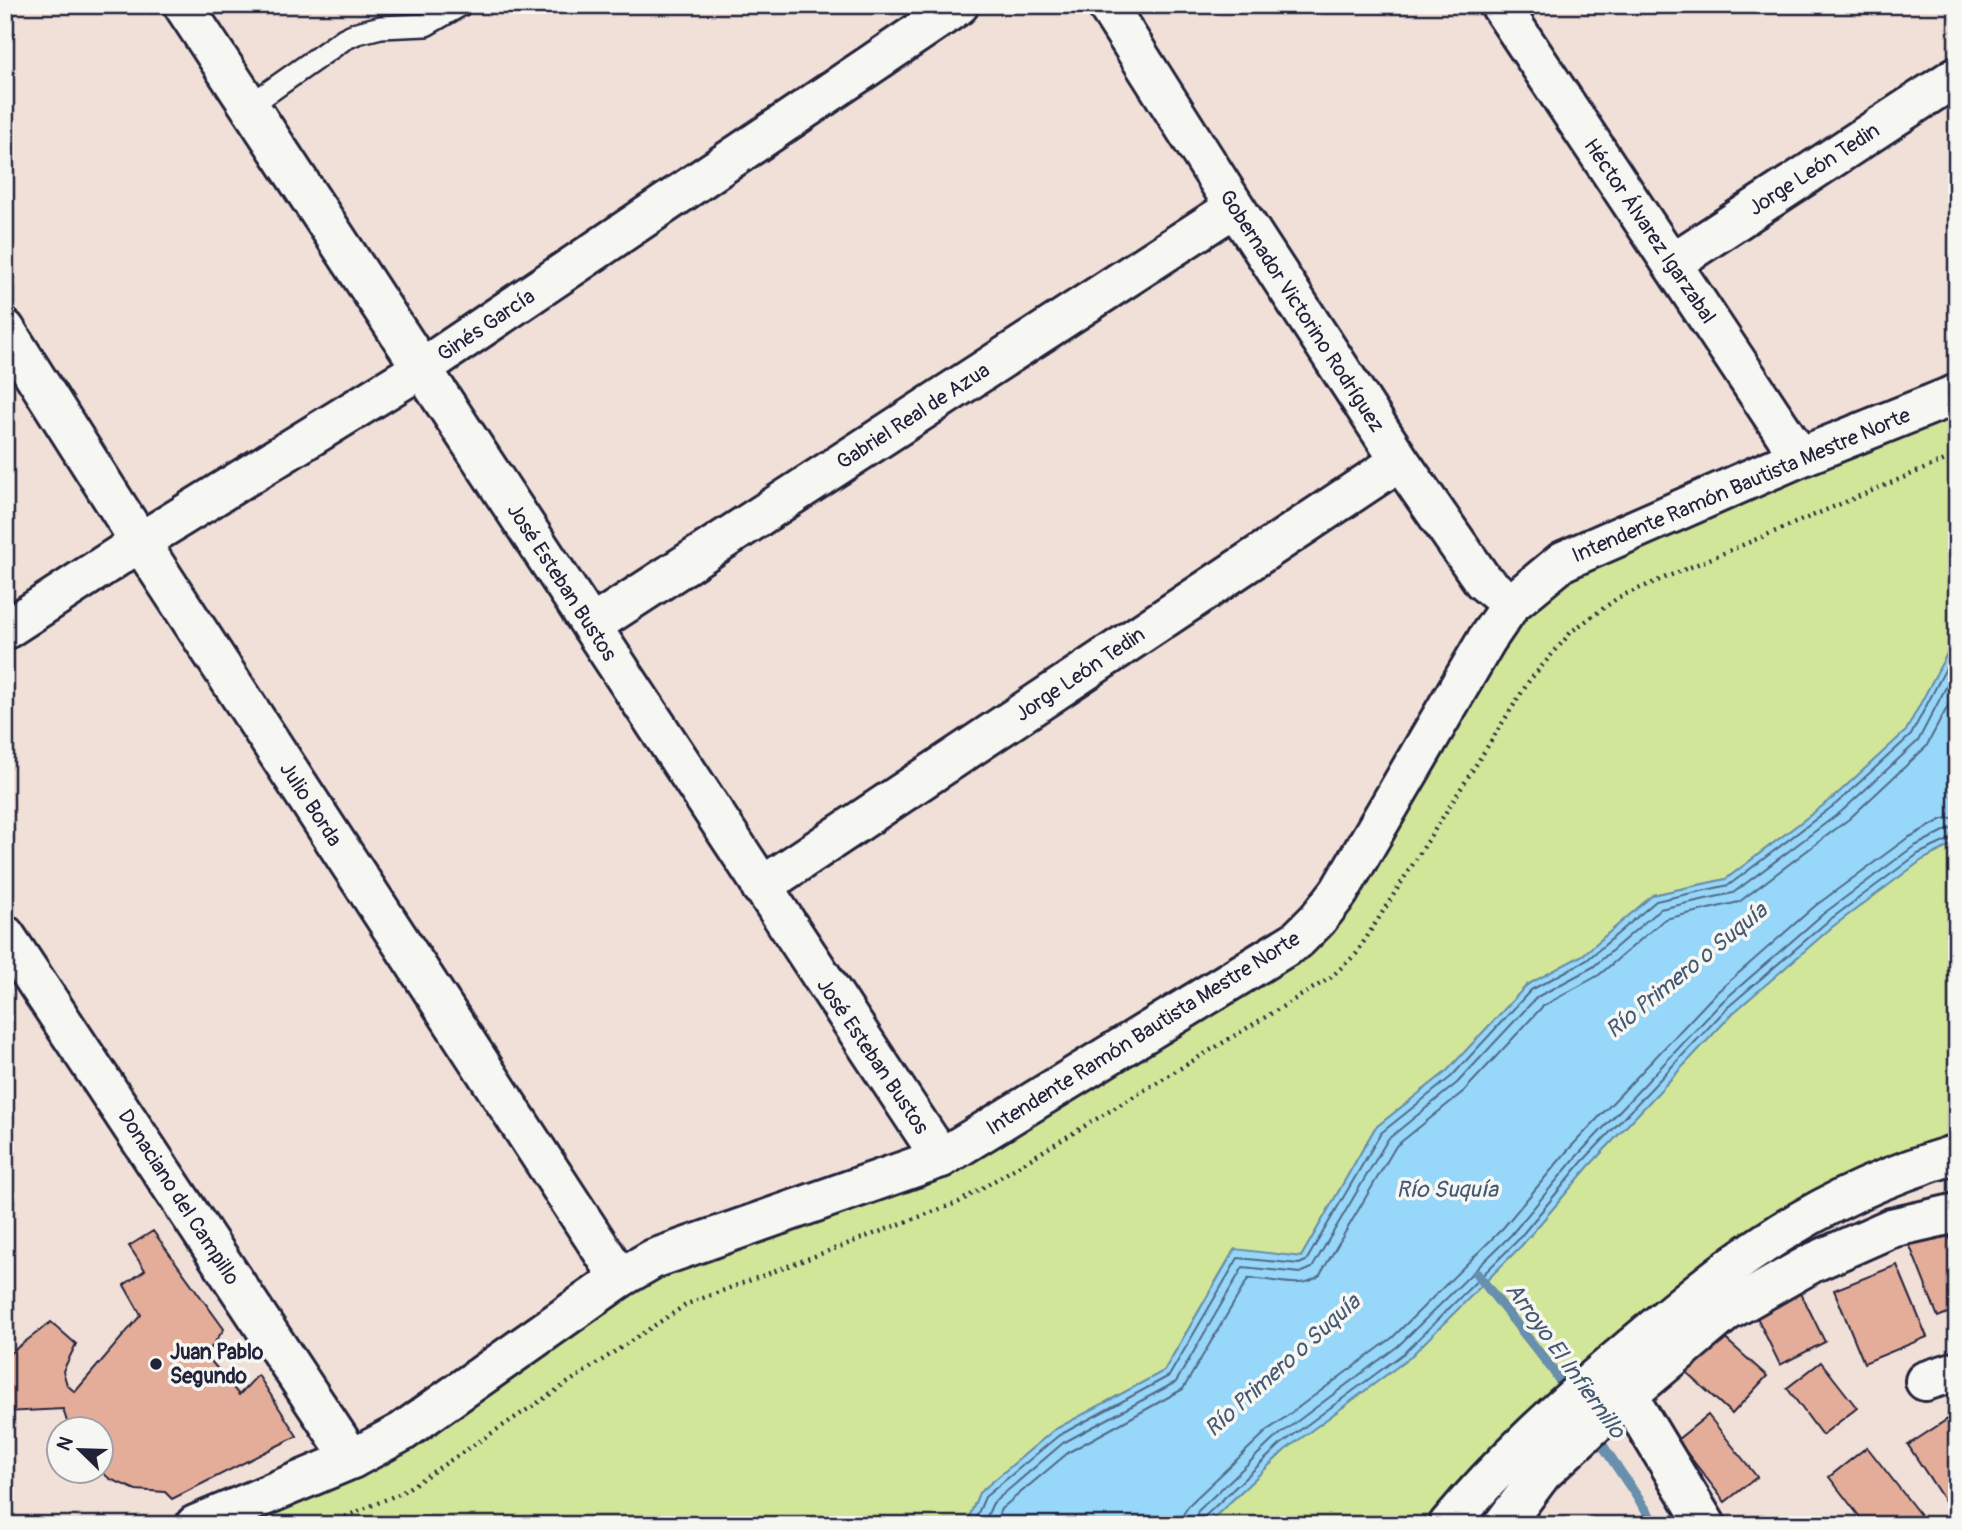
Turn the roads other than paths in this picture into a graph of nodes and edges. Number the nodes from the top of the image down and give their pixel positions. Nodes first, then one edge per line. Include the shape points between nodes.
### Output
1 (183, 5) edge
2 (461, 5) edge
3 (959, 5) edge
4 (1107, 5) edge
5 (1500, 5) edge
6 (1957, 76) edge
7 (249, 106) junction
8 (1234, 207) junction
9 (1672, 263) junction
10 (5, 330) edge
11 (422, 368) junction
12 (1957, 394) edge
13 (1800, 457) junction
14 (1399, 461) junction
15 (140, 542) junction
16 (1511, 604) junction
17 (591, 626) junction
18 (5, 630) edge
19 (761, 887) junction
20 (5, 935) edge
21 (1957, 1154) edge
22 (941, 1158) junction
23 (1957, 1213) edge
24 (620, 1278) junction
25 (1611, 1395) junction
26 (352, 1460) junction
27 (195, 1525) edge
28 (1448, 1525) edge
29 (1503, 1525) edge
30 (1706, 1525) edge

1 - 7 street, José Esteban Bustos
2 - 7 lane via 426,25 381,27 344,39
3 - 11 street, Ginés García
4 - 8 street, Gobernador Victorino Rodríguez
5 - 9 street, Héctor Álvarez Igarzabal
6 - 9 street, Jorge León Tedin
7 - 11 street, José Esteban Bustos
8 - 14 street, Gobernador Victorino Rodríguez
8 - 17 street, Gabriel Real de Azua
9 - 13 street, Héctor Álvarez Igarzabal
10 - 15 street, Julio Borda
11 - 15 street, Ginés García
11 - 17 street, José Esteban Bustos
12 - 13 street, Intendente Ramón Bautista Mestre Norte
13 - 16 street, Intendente Ramón Bautista Mestre Norte via 1563,561
14 - 16 street, Gobernador Victorino Rodríguez via 1483,581
14 - 19 street, Jorge León Tedin
15 - 18 street, Ginés García
15 - 24 street, Julio Borda
16 - 22 street, Intendente Ramón Bautista Mestre Norte via 1339,892 1311,927 1297,940
17 - 19 street, José Esteban Bustos
19 - 22 street, José Esteban Bustos
20 - 26 street, Donaciano del Campillo
21 - 25 street via 1911,1168 1829,1205 1764,1243 1683,1304
22 - 24 street, Intendente Ramón Bautista Mestre Norte via 653,1259
23 - 25 street via 1891,1228 1812,1263 1726,1312
24 - 26 street, Intendente Ramón Bautista Mestre Norte via 402,1432
25 - 28 street via 1529,1437
25 - 29 street
25 - 30 street
26 - 27 street, Intendente Ramón Bautista Mestre Norte

